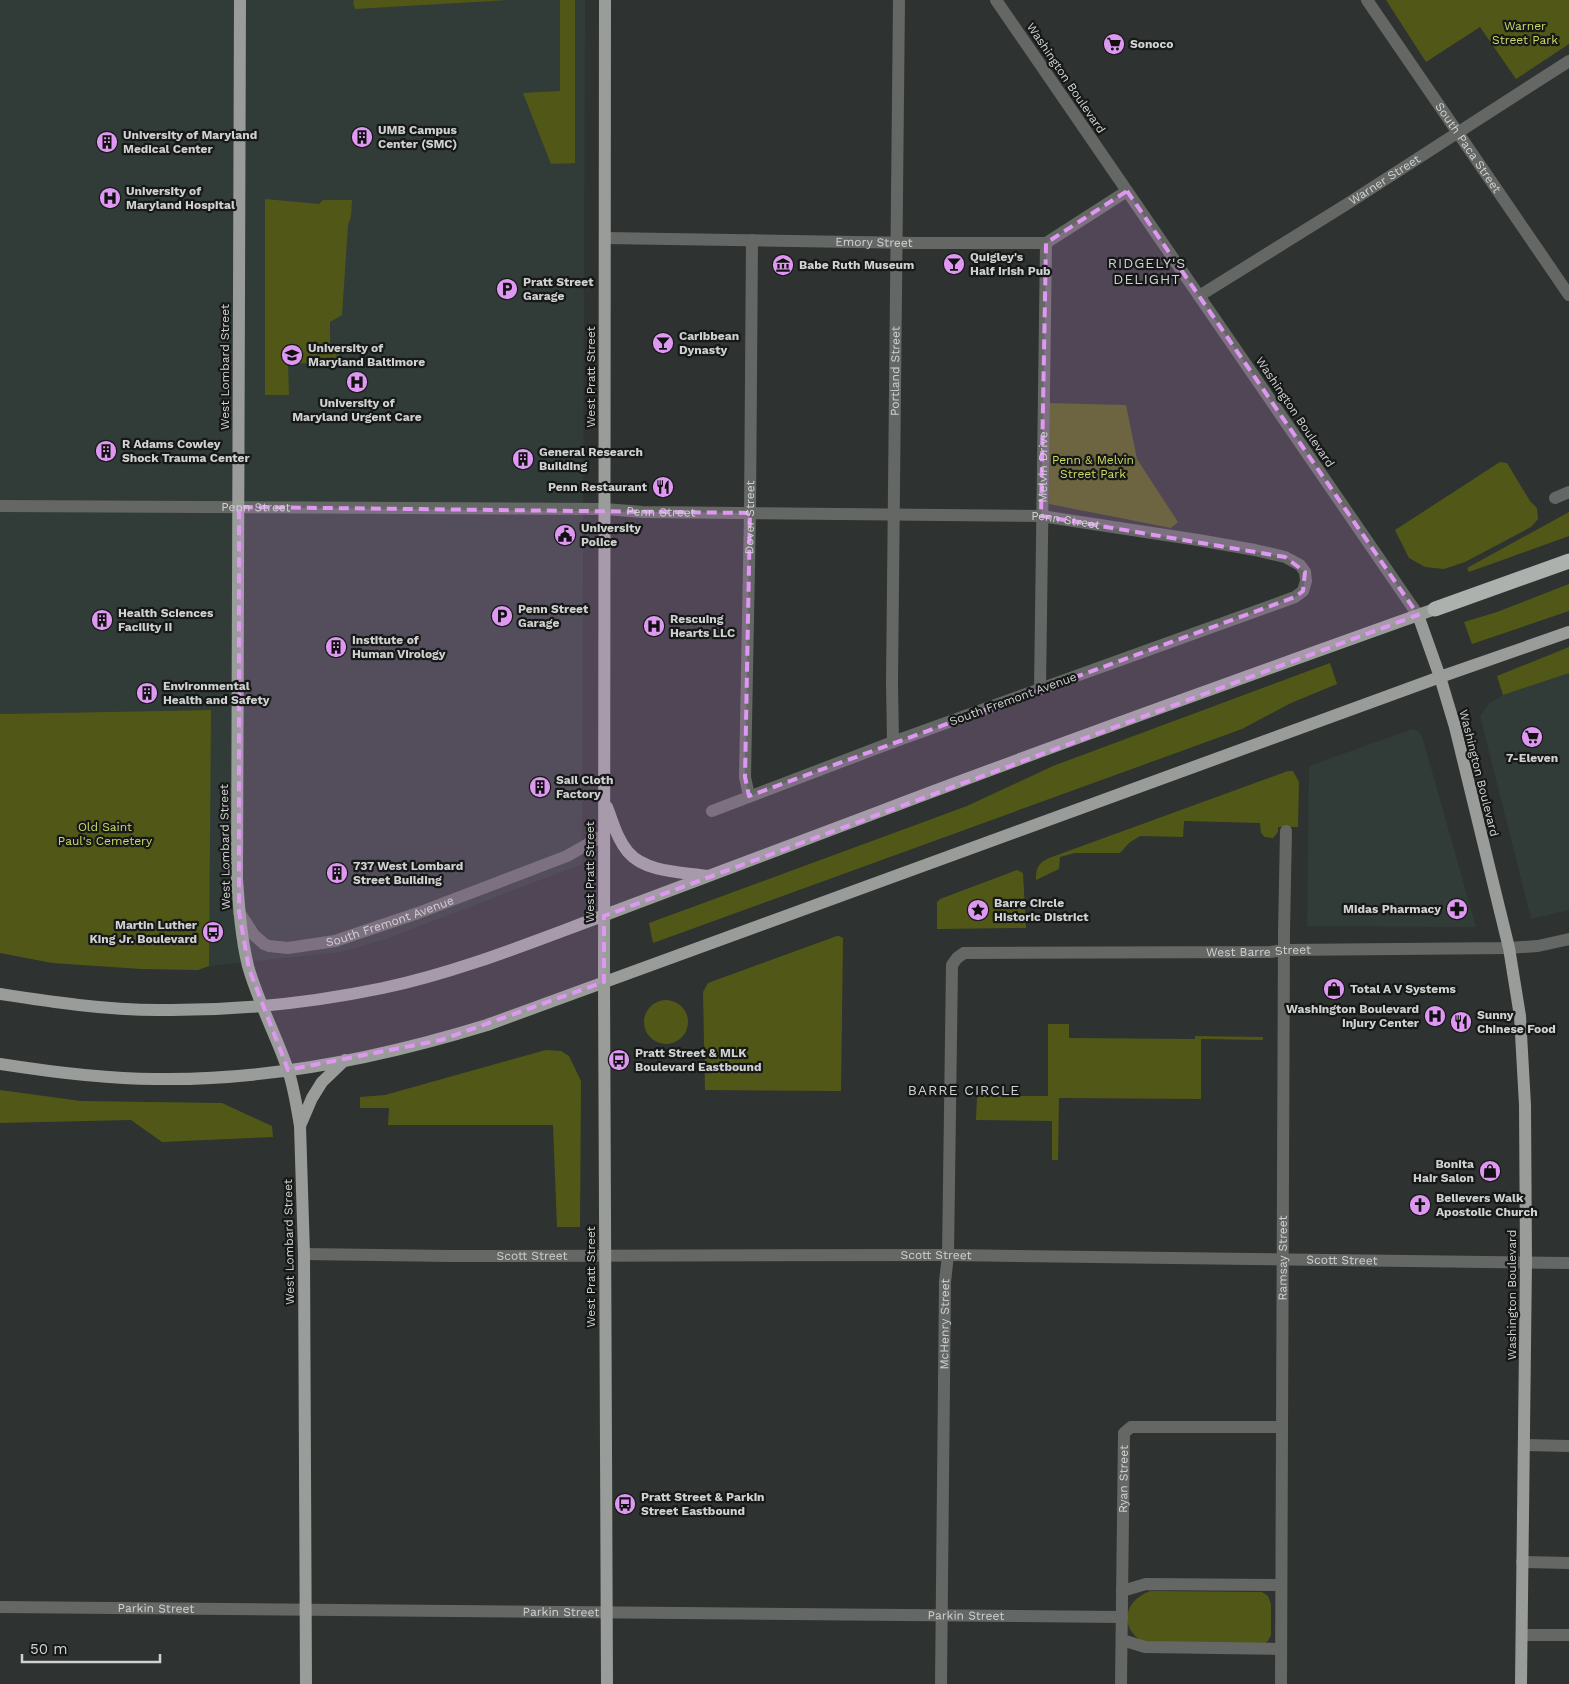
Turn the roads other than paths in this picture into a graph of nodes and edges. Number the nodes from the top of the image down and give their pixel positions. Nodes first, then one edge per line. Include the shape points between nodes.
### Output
1 (240, 0) edge
2 (605, 0) edge
3 (899, 0) edge
4 (996, 0) edge
5 (1367, 0) edge
6 (1569, 60) edge
7 (1457, 132) junction
8 (1127, 190) junction
9 (605, 238) junction
10 (752, 240) junction
11 (896, 242) junction
12 (1046, 243) junction
13 (1569, 294) edge
14 (1199, 296) junction
15 (1569, 492) edge
16 (1555, 498) dead end
17 (0, 506) edge
18 (239, 507) junction
19 (605, 509) junction
20 (750, 513) junction
21 (893, 514) junction
22 (1042, 516) junction
23 (1569, 561) edge
24 (1306, 580) joint
25 (1435, 609) joint
26 (1418, 615) junction
27 (1569, 632) edge
28 (1440, 676) junction
29 (1040, 690) junction
30 (894, 742) junction
31 (749, 796) junction
32 (604, 799) junction
33 (712, 811) dead end
34 (1286, 831) dead end
35 (604, 835) junction
36 (710, 876) junction
37 (239, 912) junction
38 (604, 916) junction
39 (1569, 939) edge
40 (1509, 948) junction
41 (1284, 950) junction
42 (952, 965) joint
43 (604, 982) junction
44 (0, 994) edge
45 (262, 1005) junction
46 (345, 1060) junction
47 (0, 1064) edge
48 (288, 1070) junction
49 (300, 1126) junction
50 (304, 1254) junction
51 (605, 1255) junction
52 (948, 1255) junction
53 (1283, 1259) junction
54 (1526, 1262) junction
55 (1569, 1263) edge
56 (1282, 1427) junction
57 (1524, 1444) junction
58 (1569, 1446) edge
59 (1522, 1562) junction
60 (1569, 1563) edge
61 (1281, 1585) junction
62 (1122, 1592) junction
63 (0, 1607) edge
64 (306, 1610) junction
65 (607, 1612) junction
66 (941, 1615) junction
67 (1122, 1617) junction
68 (1522, 1635) junction
69 (1569, 1635) edge
70 (1122, 1640) junction
71 (1281, 1649) junction
72 (306, 1684) edge
73 (607, 1684) edge
74 (941, 1684) edge
75 (1121, 1684) edge
76 (1281, 1684) edge
77 (1521, 1684) edge

1 - 18 main road, West Lombard Street
2 - 9 main road, West Pratt Street
3 - 11 street, Portland Street
4 - 8 street, Washington Boulevard
5 - 7 street, South Paca Street
6 - 7 street, Warner Street
7 - 13 street, South Paca Street
7 - 14 street, Warner Street
8 - 12 street
8 - 14 street, Washington Boulevard
9 - 10 street, Emory Street
9 - 19 main road, West Pratt Street
10 - 11 street, Emory Street
10 - 20 street, Dover Street
11 - 12 street, Emory Street
11 - 21 street, Portland Street
12 - 22 street, Melvin Drive
14 - 26 street, Washington Boulevard
15 - 16 street
17 - 18 street, Penn Street
18 - 19 street, Penn Street
18 - 37 main road, West Lombard Street
19 - 20 street, Penn Street
19 - 32 main road, West Pratt Street
20 - 21 street, Penn Street
20 - 31 street, Dover Street via 745,777
21 - 22 street, Penn Street
21 - 30 street, Portland Street
22 - 24 street, Penn Street via 1277,554 1300,565
22 - 29 street, Melvin Drive
23 - 25 highway
24 - 29 street, South Fremont Avenue via 1303,590 1295,597
25 - 26 main road
26 - 28 main road, Washington Boulevard
26 - 36 main road
27 - 28 main road
28 - 40 main road, Washington Boulevard
28 - 43 main road
29 - 30 street, South Fremont Avenue
30 - 31 street, South Fremont Avenue
31 - 33 street, South Fremont Avenue
32 - 35 main road, West Pratt Street
32 - 36 main road via 618,836 629,853 661,869
34 - 41 street, Ramsay Street
35 - 37 street, South Fremont Avenue via 568,856 335,941 288,948 269,946 254,935
35 - 38 main road, West Pratt Street
36 - 38 main road
37 - 45 main road, West Lombard Street via 248,966
38 - 43 main road, West Pratt Street
38 - 45 main road via 475,962 385,988
39 - 40 street, West Barre Street
40 - 41 street, West Barre Street
40 - 54 main road, Washington Boulevard via 1523,1041
41 - 42 street, West Barre Street via 964,953
41 - 53 street, Ramsay Street
42 - 52 street, McHenry Street
43 - 46 main road via 441,1040
43 - 51 main road, West Pratt Street
44 - 45 main road via 92,1007 156,1010
45 - 48 main road, West Lombard Street
46 - 48 main road
46 - 49 main road via 322,1082
47 - 48 main road via 85,1075 154,1079 228,1077
48 - 49 main road, West Lombard Street
49 - 50 main road, West Lombard Street
50 - 51 street, Scott Street
50 - 64 main road, West Lombard Street
51 - 52 street, Scott Street
51 - 65 main road, West Pratt Street
52 - 53 street, Scott Street
52 - 66 street, McHenry Street via 944,1282
53 - 54 street, Scott Street
53 - 56 street, Ramsay Street
54 - 55 street, Scott Street
54 - 57 main road, Washington Boulevard
56 - 61 street, Ramsay Street
56 - 62 street, Ryan Street via 1130,1427 1124,1433
57 - 58 street
57 - 59 main road, Washington Boulevard
59 - 60 street
59 - 68 main road, Washington Boulevard
61 - 62 street via 1146,1584
61 - 71 street, Ramsay Street
62 - 67 street, Ryan Street
63 - 64 street, Parkin Street
64 - 65 street, Parkin Street
64 - 72 main road, West Lombard Street
65 - 66 street, Parkin Street
65 - 73 main road, West Pratt Street
66 - 67 street, Parkin Street
66 - 74 street, McHenry Street
67 - 70 street, Ryan Street
68 - 69 street
68 - 77 main road, Washington Boulevard
70 - 71 street via 1145,1647
70 - 75 street, Ryan Street
71 - 76 street, Ramsay Street

